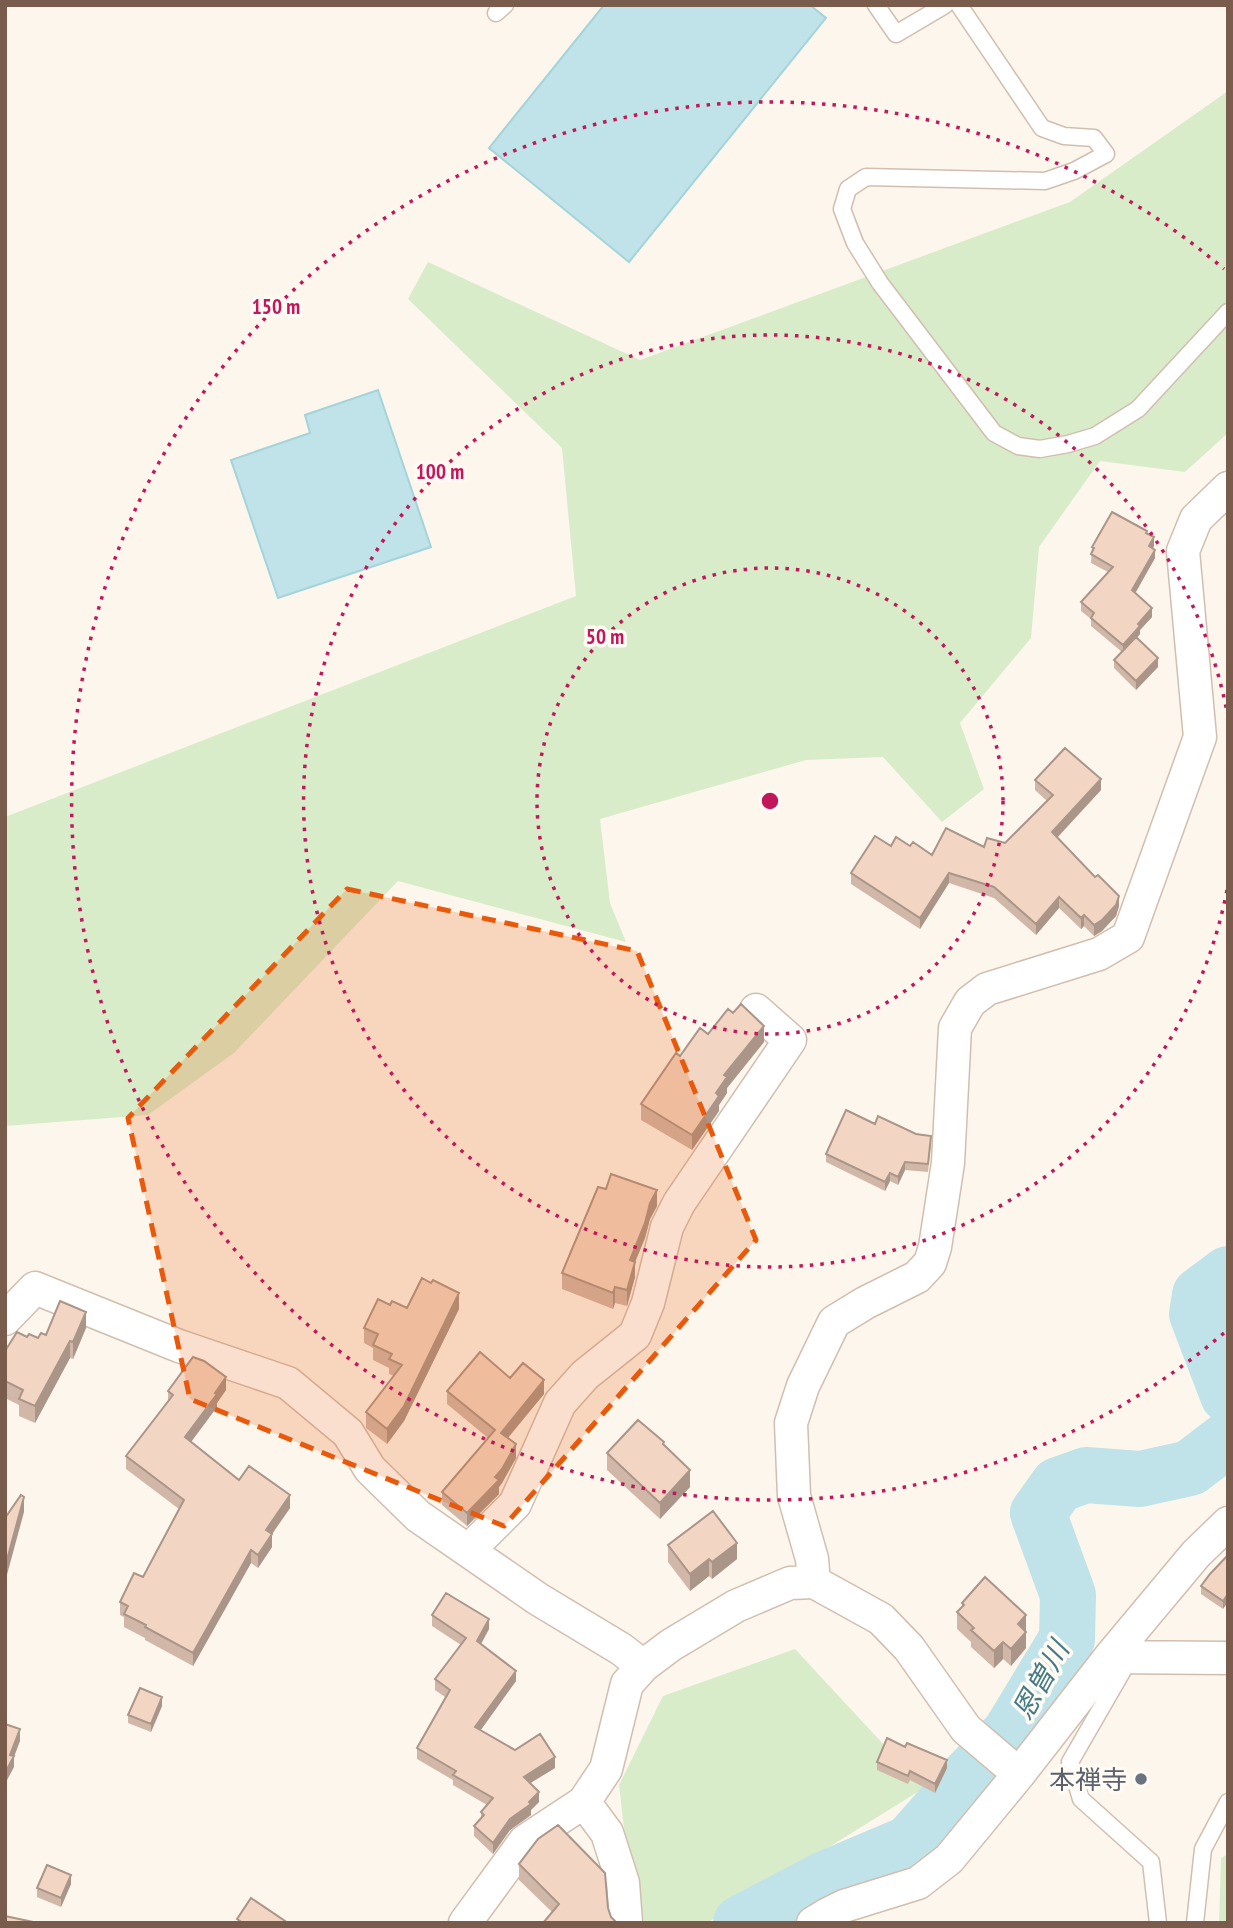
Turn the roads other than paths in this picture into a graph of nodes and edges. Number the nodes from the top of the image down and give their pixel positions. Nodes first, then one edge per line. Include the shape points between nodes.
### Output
1 (876, 5) edge
2 (945, 5) edge
3 (959, 5) edge
4 (1228, 312) edge
5 (1228, 488) edge
6 (756, 1010) dead end
7 (5, 1319) edge
8 (1228, 1522) edge
9 (469, 1550) junction
10 (814, 1582) junction
11 (1120, 1658) junction
12 (1228, 1658) edge
13 (643, 1666) junction
14 (1013, 1769) junction
15 (584, 1802) junction
16 (1228, 1802) edge
17 (465, 1923) edge
18 (626, 1923) edge
19 (813, 1923) edge
20 (1158, 1923) edge
21 (1195, 1923) edge

1 - 2 lane via 896,34
3 - 4 lane via 1042,128 1064,136 1094,138 1106,154 1045,181 866,177 848,189 842,209 855,243 994,433 1018,446 1040,449 1095,436 1138,409
5 - 10 street via 1196,519 1183,551 1200,737 1128,937 1099,954 987,989 970,1002 956,1028 948,1163 930,1263 917,1277 834,1322 803,1386 791,1423 794,1496
6 - 9 street via 790,1040 679,1203 667,1227 635,1335 585,1375 560,1403 515,1504
7 - 9 street via 35,1288 179,1346 288,1383 348,1433 370,1469 418,1516
8 - 11 street via 1196,1554
9 - 13 street
10 - 13 street via 790,1583 736,1606
10 - 14 street via 881,1619 909,1648 966,1729
11 - 12 street
11 - 14 street
11 - 20 lane via 1070,1762 1081,1799 1151,1863
13 - 15 street via 627,1684 606,1769
14 - 19 street via 949,1859 918,1883 844,1906
15 - 17 street via 525,1841
15 - 18 street via 607,1833 623,1883
16 - 21 lane via 1203,1849

